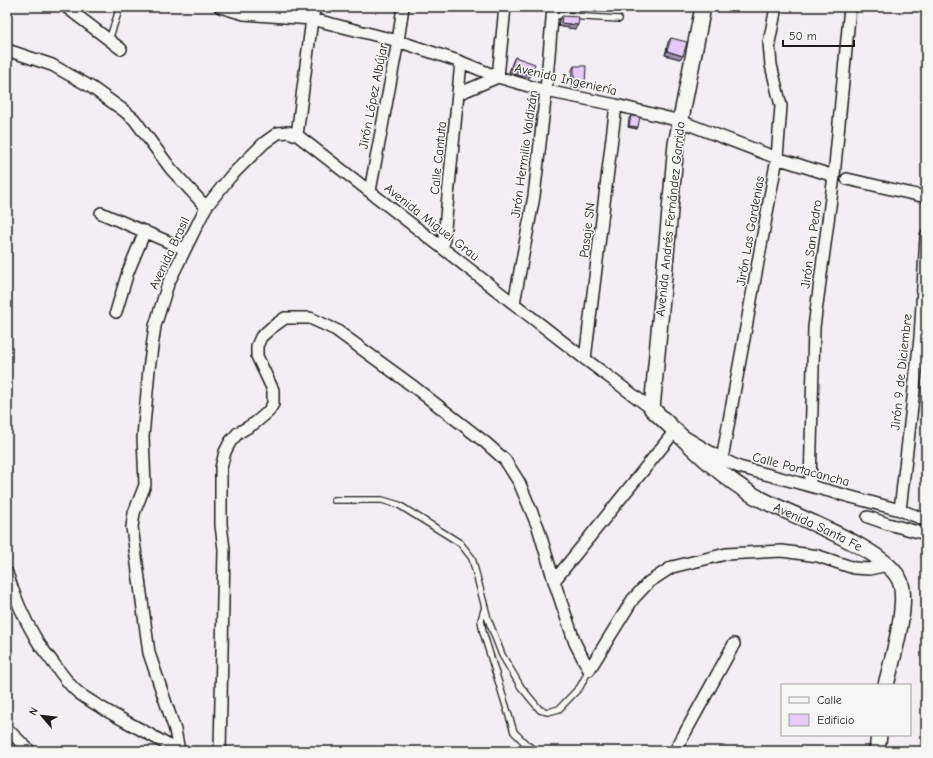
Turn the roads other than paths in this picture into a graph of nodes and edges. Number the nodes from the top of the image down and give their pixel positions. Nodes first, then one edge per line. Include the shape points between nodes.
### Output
1 (66, 7) edge
2 (120, 7) edge
3 (220, 7) edge
4 (314, 7) edge
5 (403, 7) edge
6 (505, 7) edge
7 (703, 7) edge
8 (776, 7) edge
9 (850, 7) edge
10 (553, 11) edge
11 (312, 19) junction
12 (619, 20) dead end
13 (109, 40) junction
14 (398, 41) junction
15 (7, 50) edge
16 (121, 50) dead end
17 (461, 62) junction
18 (498, 77) junction
19 (546, 91) junction
20 (458, 94) junction
21 (616, 105) junction
22 (680, 120) junction
23 (297, 135) junction
24 (777, 158) junction
25 (834, 176) junction
26 (847, 179) dead end
27 (370, 191) junction
28 (926, 197) edge
29 (206, 207) junction
30 (101, 213) dead end
31 (145, 231) junction
32 (926, 236) edge
33 (443, 248) junction
34 (185, 249) junction
35 (514, 303) junction
36 (116, 312) dead end
37 (923, 338) edge
38 (585, 359) junction
39 (652, 409) junction
40 (675, 431) junction
41 (722, 460) junction
42 (810, 485) junction
43 (334, 500) dead end
44 (900, 510) junction
45 (868, 517) dead end
46 (926, 520) edge
47 (926, 534) edge
48 (888, 566) junction
49 (7, 573) edge
50 (554, 581) junction
51 (485, 607) junction
52 (734, 644) dead end
53 (589, 670) junction
54 (886, 684) edge
55 (7, 730) edge
56 (879, 736) edge
57 (23, 749) edge
58 (178, 751) edge
59 (220, 751) edge
60 (537, 751) edge
61 (675, 751) edge
62 (877, 751) edge

1 - 13 street
2 - 13 lane
3 - 11 street, Avenida Ingeniería via 244,14
4 - 11 street
5 - 14 street, Jirón López Albújar
6 - 18 street
7 - 22 street, Avenida Andrés Fernández Garrido
8 - 24 street, Jirón Las Gardenias via 769,43 771,65 781,106
9 - 25 street, Jirón San Pedro
10 - 12 lane
10 - 19 street, Jirón Hermilio Valdizán
11 - 14 street, Avenida Ingeniería
11 - 23 street
13 - 16 street
14 - 17 street, Avenida Ingeniería
14 - 27 street, Jirón López Albújar
15 - 29 street via 52,65 91,87 123,110 134,119 171,169
17 - 18 street, Avenida Ingeniería
17 - 20 street, Calle Cantuta
18 - 19 street, Avenida Ingeniería
18 - 20 street
19 - 21 street, Avenida Ingeniería
19 - 35 street, Jirón Hermilio Valdizán via 534,196
20 - 33 street, Calle Cantuta
21 - 22 street, Avenida Ingeniería
21 - 38 street, Pasaje SN
22 - 24 street, Avenida Ingeniería
22 - 39 street, Avenida Andrés Fernández Garrido
23 - 27 street, Avenida Miguel Grau
23 - 29 street, Avenida Brasil via 288,132 278,133 264,143 230,177
24 - 25 street, Avenida Ingeniería
24 - 41 street, Jirón Las Gardenias
25 - 42 street, Jirón San Pedro via 814,327
26 - 28 street
27 - 33 street, Avenida Miguel Grau
29 - 34 street, Avenida Brasil
30 - 31 street
31 - 34 street
31 - 36 street via 128,272
32 - 37 street, Jirón 9 de Diciembre
33 - 35 street, Avenida Miguel Grau
34 - 58 street, Avenida Brasil via 168,284 155,326 143,437 145,485 134,513 132,526 149,653 174,730
35 - 38 street, Avenida Miguel Grau
37 - 44 street, Jirón 9 de Diciembre
38 - 39 street, Avenida Miguel Grau
39 - 40 street, Avenida Santa Fe
40 - 41 street, Calle Portacancha
40 - 48 street, Avenida Santa Fe via 723,476 754,495 860,546
40 - 50 street
41 - 42 street, Calle Portacancha via 739,467
42 - 44 street, Calle Portacancha
43 - 51 lane via 389,501 460,543 472,558
44 - 46 street, Calle Portacancha
45 - 47 street
48 - 53 street via 854,568 818,556 782,551 726,554 672,567 649,582 633,599
48 - 54 street, Avenida Santa Fe via 901,583 903,606
49 - 58 street via 13,594 35,637 78,693
50 - 53 street via 575,643
50 - 59 street via 538,527 519,482 505,460 426,396 336,330 310,318 285,318 271,328 257,346 257,356 273,390 273,404 256,423 238,433 230,442 221,468 224,549
51 - 53 lane via 502,655 520,687 540,710 548,712 559,709 580,687
51 - 60 lane via 481,620 514,732 527,746
52 - 61 street
55 - 57 street
56 - 62 street

